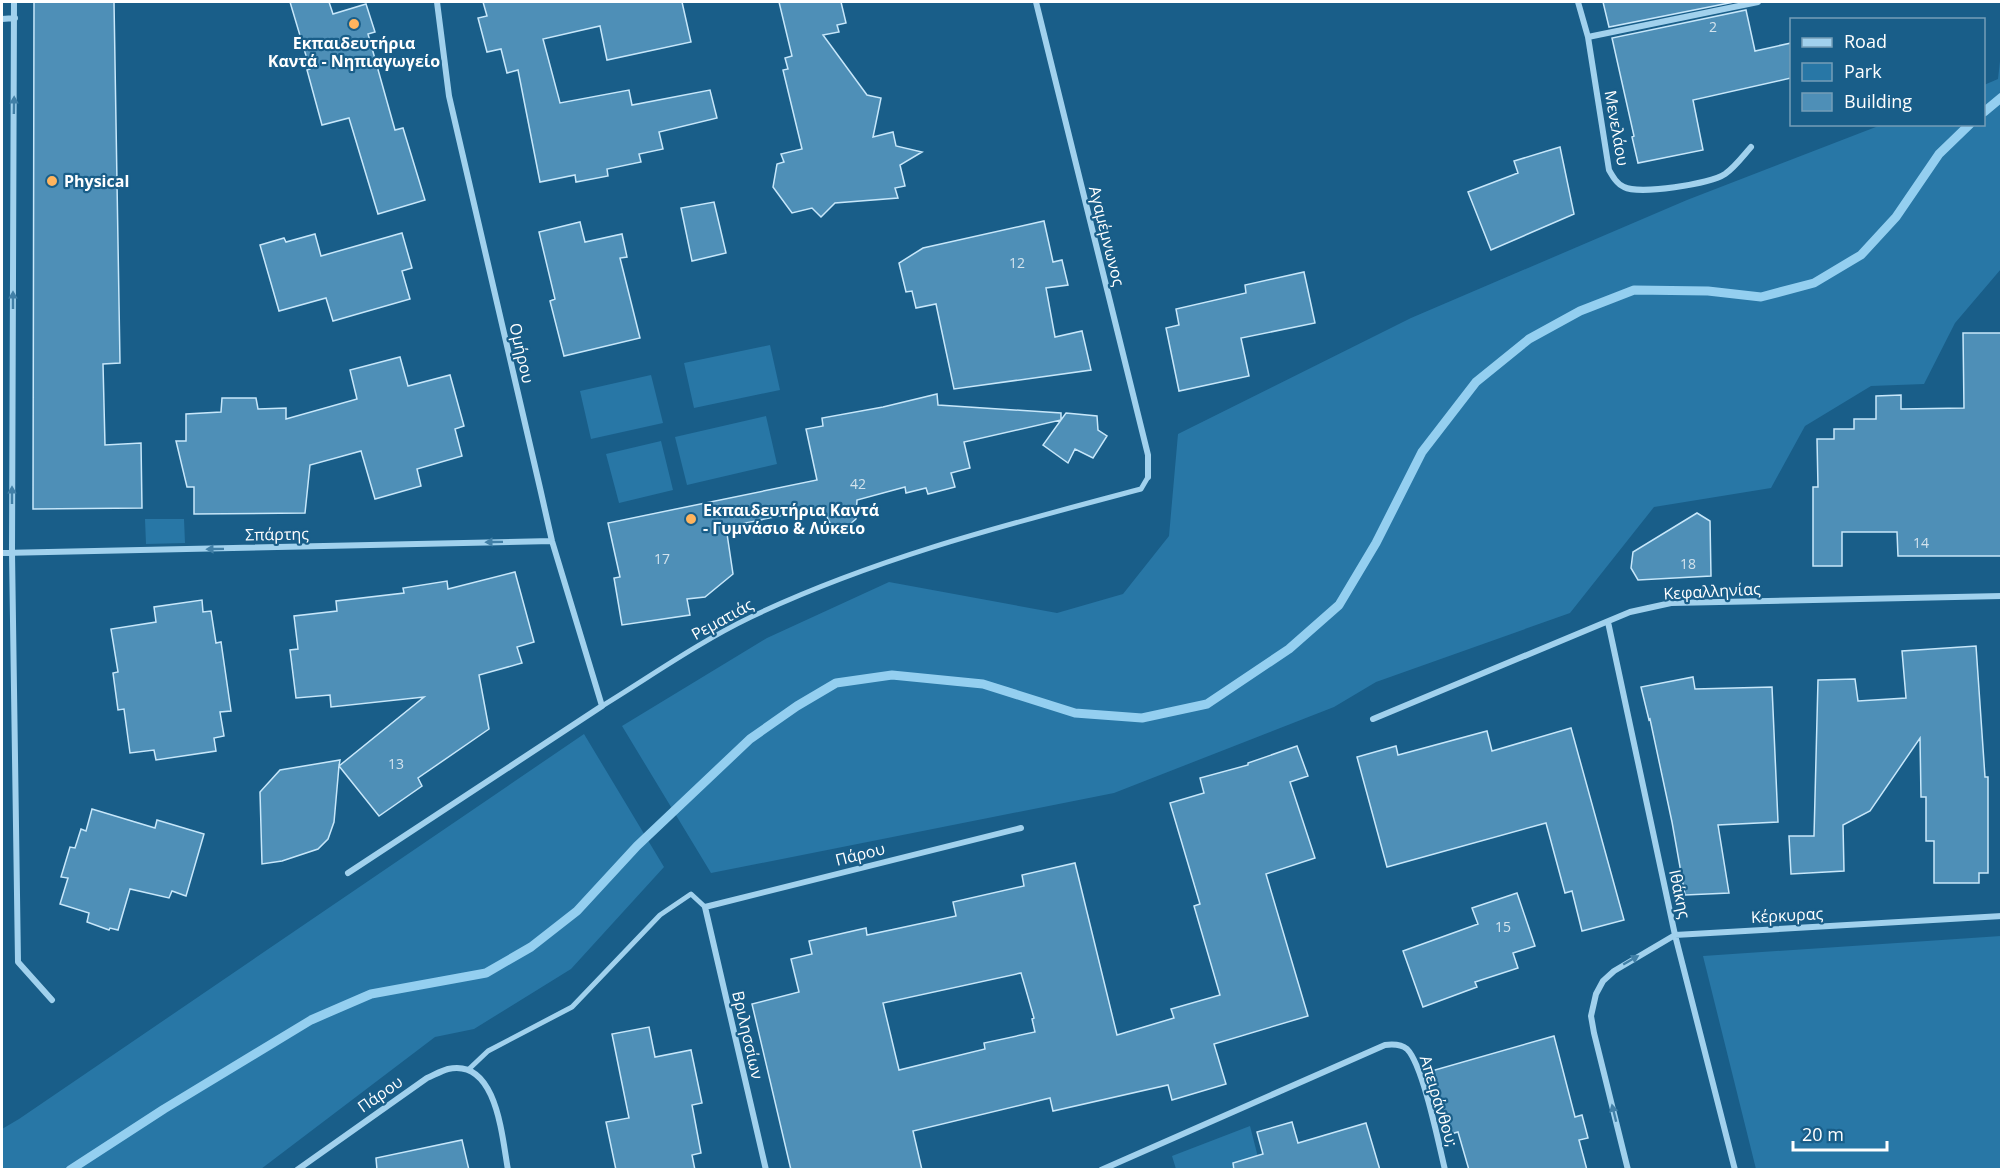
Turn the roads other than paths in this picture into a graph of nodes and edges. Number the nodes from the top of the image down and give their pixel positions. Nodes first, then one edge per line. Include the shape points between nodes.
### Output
1 (14, 2) edge
2 (438, 2) edge
3 (1036, 2) edge
4 (1578, 2) edge
5 (1758, 2) edge
6 (15, 18) junction
7 (2, 19) edge
8 (1588, 37) junction
9 (1751, 147) dead end
10 (1148, 477) joint
11 (552, 541) junction
12 (2, 553) edge
13 (12, 553) junction
14 (2001, 596) edge
15 (1608, 622) junction
16 (602, 706) junction
17 (1373, 719) dead end
18 (1022, 828) dead end
19 (348, 873) dead end
20 (705, 907) junction
21 (2001, 916) edge
22 (1675, 935) junction
23 (52, 1000) dead end
24 (468, 1070) junction
25 (297, 1170) edge
26 (508, 1170) edge
27 (765, 1170) edge
28 (1101, 1170) edge
29 (1445, 1170) edge
30 (1628, 1170) edge
31 (1734, 1170) edge

1 - 6 street
2 - 11 street, Ομήρου via 449,96
3 - 10 street, Αγαμέμνωνος via 1148,455
4 - 8 street, Μενελάου
5 - 8 street
6 - 7 street
13 -> 6 street
8 - 9 street, Μενελάου via 1609,170 1623,187 1687,186 1714,180 1732,168
10 - 16 street, Ρεματιάς via 1141,489 869,567 747,619
11 -> 13 street, Σπάρτης
11 - 16 street, Ομήρου
12 - 13 street, Σπάρτης
13 - 23 street via 18,963
14 - 15 street, Κεφαλληνίας via 1671,603 1630,612
15 - 17 street, Κεφαλληνίας
15 - 22 street, Ιθάκης
16 - 19 street, Ρεματιάς
18 - 20 street, Πάρου
20 - 24 street via 691,894 660,915 572,1007 488,1051
20 - 27 street, Βριλησσίων
21 - 22 street, Κέρκυρας
30 -> 22 street, Κέρκυρας via 1591,1016 1603,981
22 - 31 street, Ιθάκης
24 - 25 street, Πάρου via 448,1069 427,1078
24 - 26 street via 484,1080 493,1099
28 - 29 street, Απειράνθου; via 1385,1045 1400,1045 1414,1061

